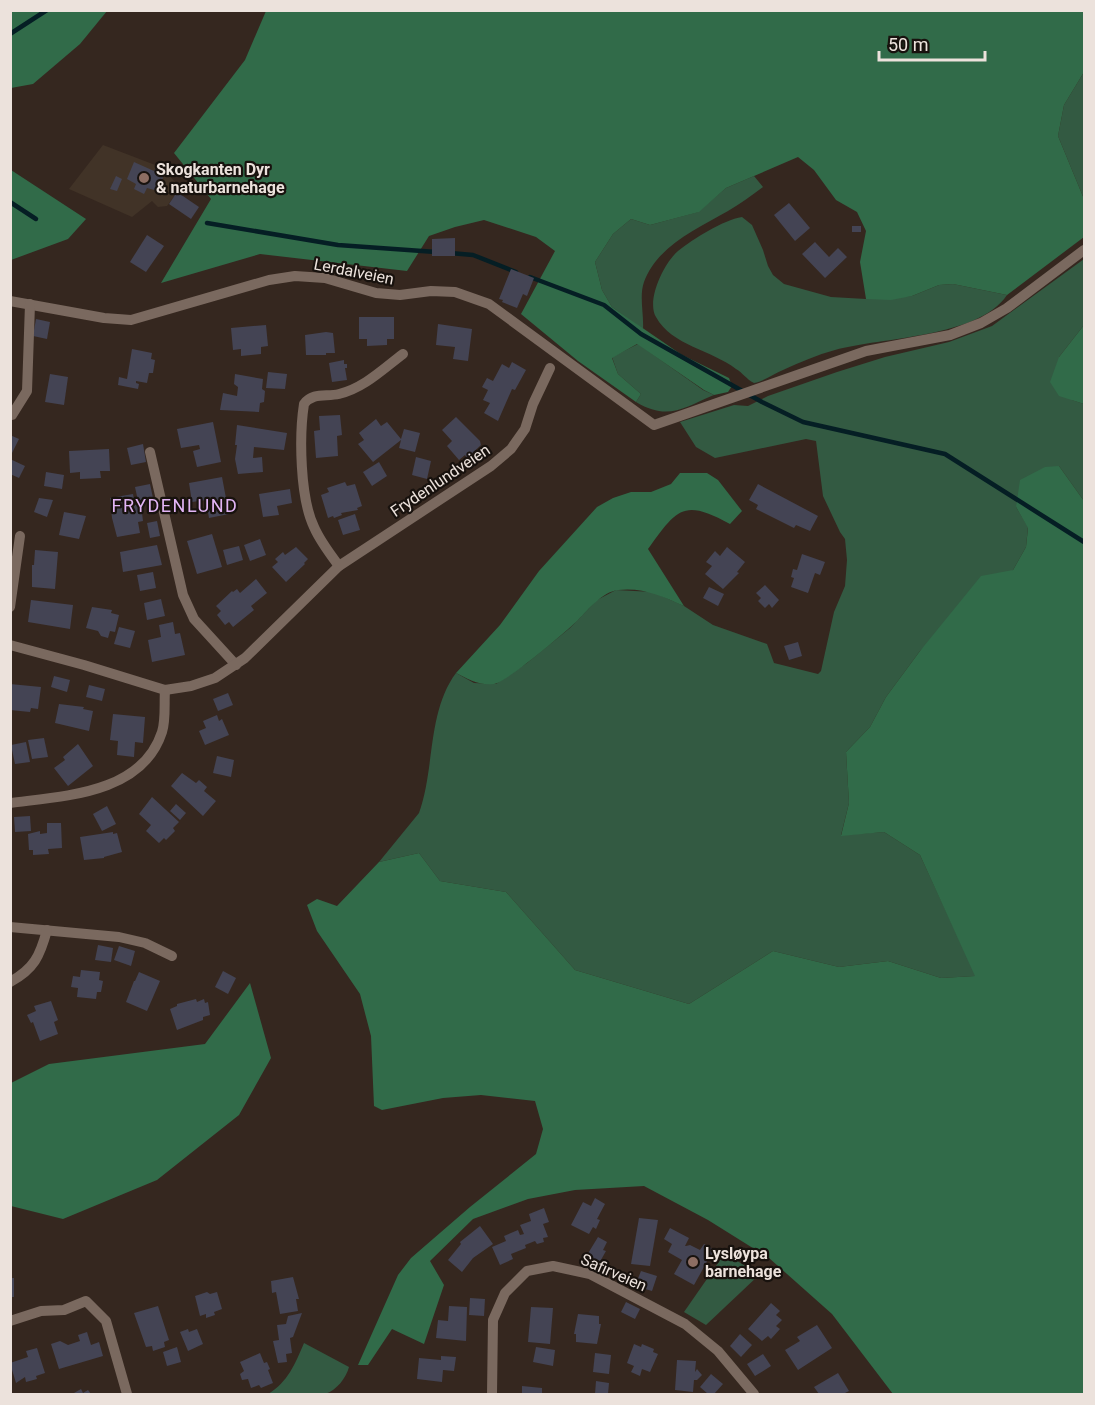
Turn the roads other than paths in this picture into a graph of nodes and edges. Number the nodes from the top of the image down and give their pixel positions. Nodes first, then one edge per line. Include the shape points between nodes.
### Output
1 (1084, 250) edge
2 (10, 301) edge
3 (30, 304) junction
4 (403, 354) dead end
5 (550, 368) dead end
6 (12, 415) dead end
7 (150, 452) dead end
8 (20, 536) dead end
9 (339, 566) junction
10 (10, 607) edge
11 (10, 645) edge
12 (236, 664) junction
13 (165, 690) junction
14 (10, 803) edge
15 (10, 927) edge
16 (47, 930) junction
17 (172, 956) dead end
18 (10, 982) edge
19 (10, 1321) edge
20 (127, 1395) edge
21 (492, 1395) edge
22 (754, 1395) edge

1 - 3 street, Lerdalveien via 981,323 950,335 866,351 654,424 489,304 455,292 376,293 325,278 295,276 131,320
2 - 3 street, Lerdalveien
3 - 6 street via 27,391
4 - 9 street via 362,386 339,394 314,396 304,404 301,424 309,512
5 - 9 street, Frydenlundveien via 525,429 512,449
7 - 12 street via 183,595 194,619
8 - 10 street
9 - 12 street, Frydenlundveien
11 - 13 street, Frydenlundveien
12 - 13 street, Frydenlundveien via 216,678
13 - 14 street via 162,731 141,767 110,784 66,796
15 - 16 street
16 - 17 street via 119,937
16 - 18 street via 40,954 26,973
19 - 20 street via 41,1311 64,1310 86,1301 106,1321
21 - 22 street, Safirveien via 493,1320 505,1293 527,1271 553,1266 590,1274 685,1324 718,1352

